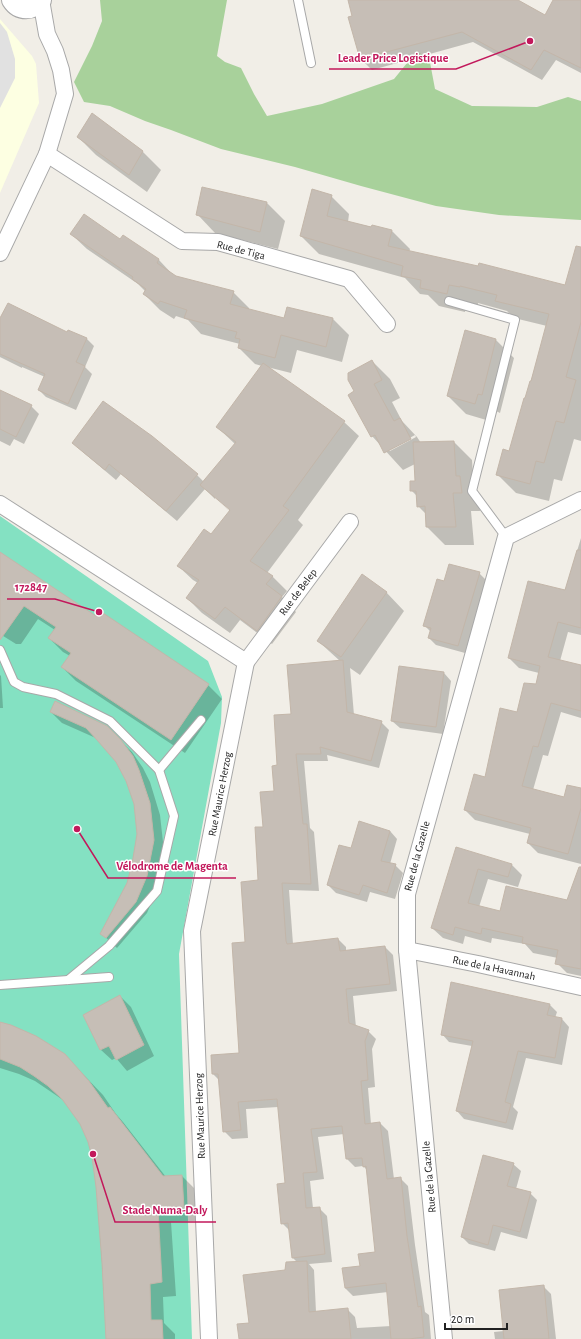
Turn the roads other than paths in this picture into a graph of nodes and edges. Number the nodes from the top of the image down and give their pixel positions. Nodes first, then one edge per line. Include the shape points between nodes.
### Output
1 (41, 0) edge
2 (298, 0) edge
3 (14, 2) edge
4 (47, 34) junction
5 (311, 63) dead end
6 (47, 154) junction
7 (0, 253) edge
8 (449, 301) dead end
9 (387, 324) dead end
10 (581, 500) edge
11 (0, 504) edge
12 (350, 522) dead end
13 (506, 537) junction
14 (0, 650) edge
15 (246, 662) junction
16 (201, 720) dead end
17 (159, 770) junction
18 (407, 950) junction
19 (109, 977) dead end
20 (68, 980) junction
21 (0, 985) edge
22 (581, 987) edge
23 (210, 1339) edge
24 (444, 1339) edge

1 - 3 street via 34,6 24,8
1 - 4 street
2 - 5 lane
3 - 4 street
4 - 6 street via 61,70 65,94
6 - 7 street
6 - 9 street, Rue de Tiga via 182,241 218,242 349,279
8 - 13 lane via 515,320 472,490
10 - 13 street
11 - 15 street
12 - 15 street, Rue de Belep
13 - 18 street, Rue de la Gazelle via 407,894
14 - 17 lane via 14,682 24,687 56,694 110,721
15 - 23 street, Rue Maurice Herzog via 192,931
16 - 17 lane
17 - 20 lane via 174,816 157,891 110,946
18 - 22 street, Rue de la Havannah
18 - 24 street, Rue de la Gazelle
19 - 20 lane
20 - 21 lane

